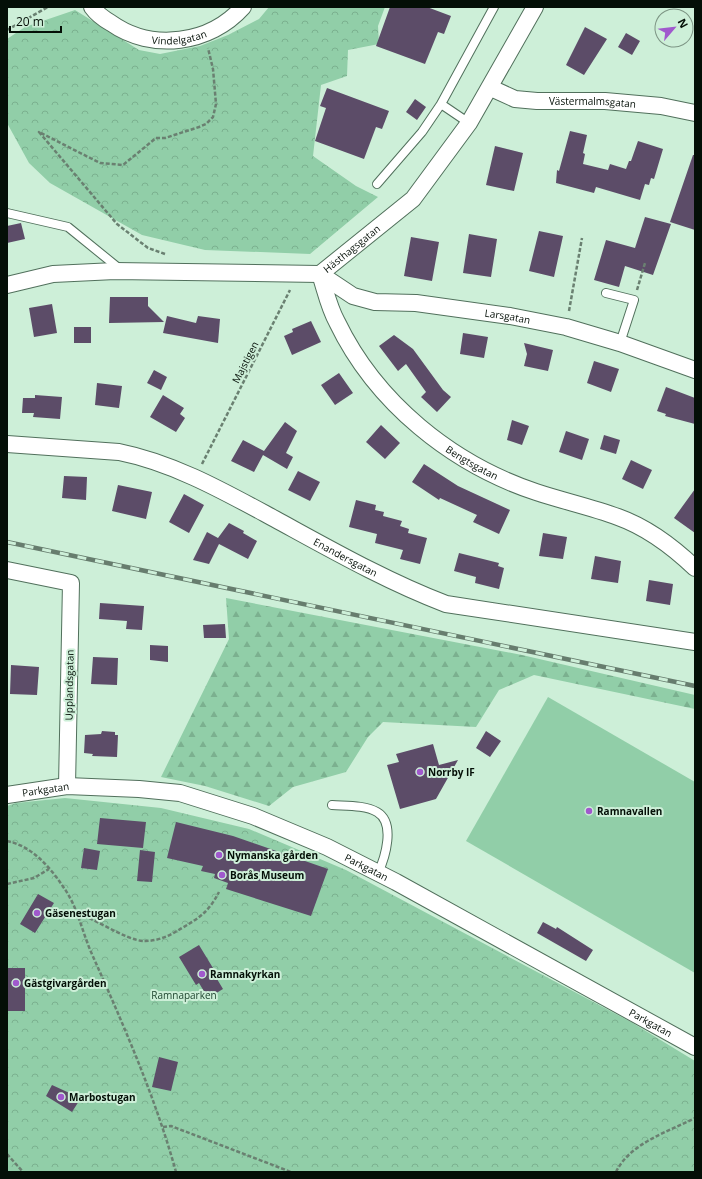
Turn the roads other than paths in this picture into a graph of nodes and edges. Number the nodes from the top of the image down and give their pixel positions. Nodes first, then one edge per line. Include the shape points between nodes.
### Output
1 (92, 7) edge
2 (243, 7) edge
3 (494, 7) edge
4 (535, 7) edge
5 (491, 88) junction
6 (441, 104) junction
7 (695, 113) edge
8 (469, 123) junction
9 (377, 184) dead end
10 (7, 213) edge
11 (123, 271) junction
12 (320, 274) junction
13 (7, 285) edge
14 (606, 293) dead end
15 (620, 343) junction
16 (695, 370) edge
17 (7, 444) edge
18 (695, 568) edge
19 (7, 570) edge
20 (695, 642) edge
21 (67, 786) junction
22 (7, 795) edge
23 (332, 805) dead end
24 (378, 873) junction
25 (695, 1047) edge

1 - 2 street, Vindelgatan via 118,28 137,37 156,41 178,40 205,33 234,17
3 - 6 lane
4 - 5 street, Hästhagsgatan
5 - 7 street, Västermalmsgatan via 515,99 640,104
5 - 8 street, Hästhagsgatan
6 - 8 lane
6 - 9 lane via 422,132
8 - 12 street, Hästhagsgatan via 413,199
10 - 11 lane via 68,227
11 - 12 street, Hästhagsgatan
11 - 13 street, Hästhagsgatan via 53,274
12 - 15 street, Larsgatan via 353,296 375,302 423,304 510,316
12 - 18 street, Bengtsgatan via 336,322 360,361 387,397 424,430 484,470 535,492 618,517 652,534
14 - 15 lane via 634,300
15 - 16 street, Larsgatan
17 - 20 street, Enandersgatan via 119,452 172,468 247,504 414,592 446,604
19 - 21 street, Upplandsgatan via 71,583
21 - 22 street, Parkgatan
21 - 24 street, Parkgatan via 180,793 253,816
23 - 24 lane via 367,809 378,812 383,817 387,826 386,845
24 - 25 street, Parkgatan

